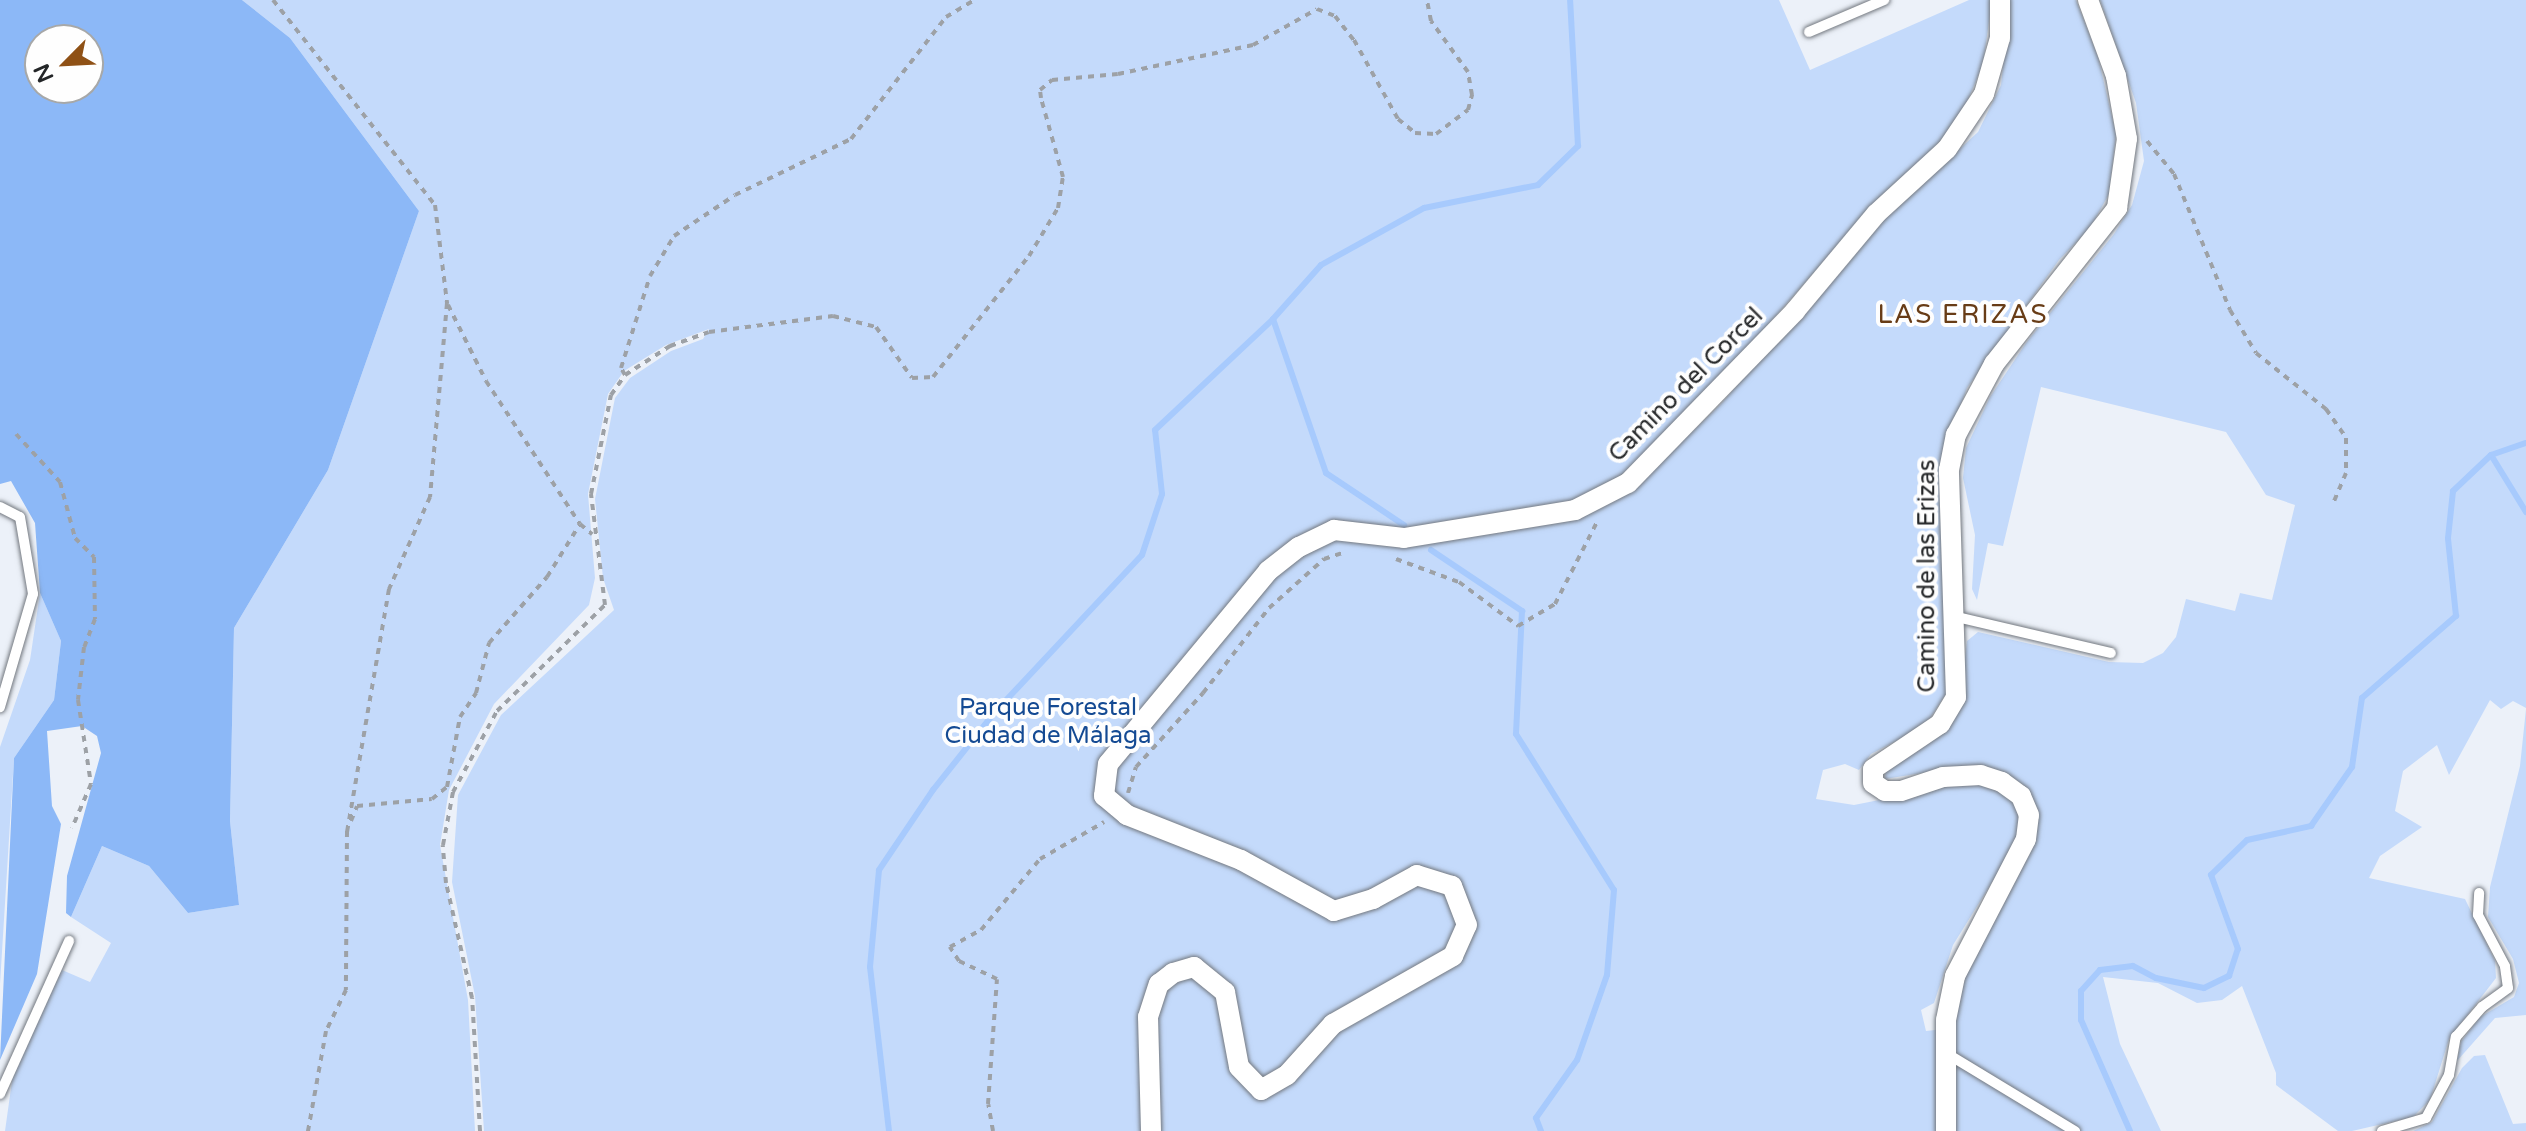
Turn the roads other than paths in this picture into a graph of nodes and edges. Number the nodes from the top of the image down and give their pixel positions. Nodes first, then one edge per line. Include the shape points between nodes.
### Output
1 (1884, 0) edge
2 (2000, 0) edge
3 (2088, 0) edge
4 (1809, 32) dead end
5 (0, 507) edge
6 (1957, 617) junction
7 (2111, 653) dead end
8 (0, 707) edge
9 (2479, 893) dead end
10 (69, 941) dead end
11 (1946, 1053) junction
12 (0, 1094) edge
13 (1151, 1131) edge
14 (1946, 1131) edge
15 (2075, 1131) edge
16 (2382, 1131) edge

1 - 4 lane
2 - 13 street, Camino del Corcel via 2000,38 1984,94 1947,149 1876,214 1713,400 1628,483 1575,510 1404,538 1334,530 1299,547 1268,571 1108,764 1104,796 1123,812 1241,860 1334,911 1373,899 1417,875 1452,886 1467,925 1453,956 1333,1024 1287,1075 1261,1090 1239,1067 1225,992 1212,976 1194,967 1173,973 1159,984 1148,1017
3 - 6 street, Camino de las Erizas via 2116,76 2127,139 2117,208 1994,364 1956,435 1949,470
5 - 8 lane via 20,517 33,594
6 - 7 lane
6 - 11 street, Camino de las Erizas via 1956,697 1948,715 1873,769 1873,783 1885,791 1943,777 1981,775 2021,796 2029,815 2026,839 1955,976
9 - 16 lane via 2478,915 2505,966 2508,988 2482,1007 2456,1037 2449,1075 2426,1118
10 - 12 lane
11 - 14 street
11 - 15 lane

